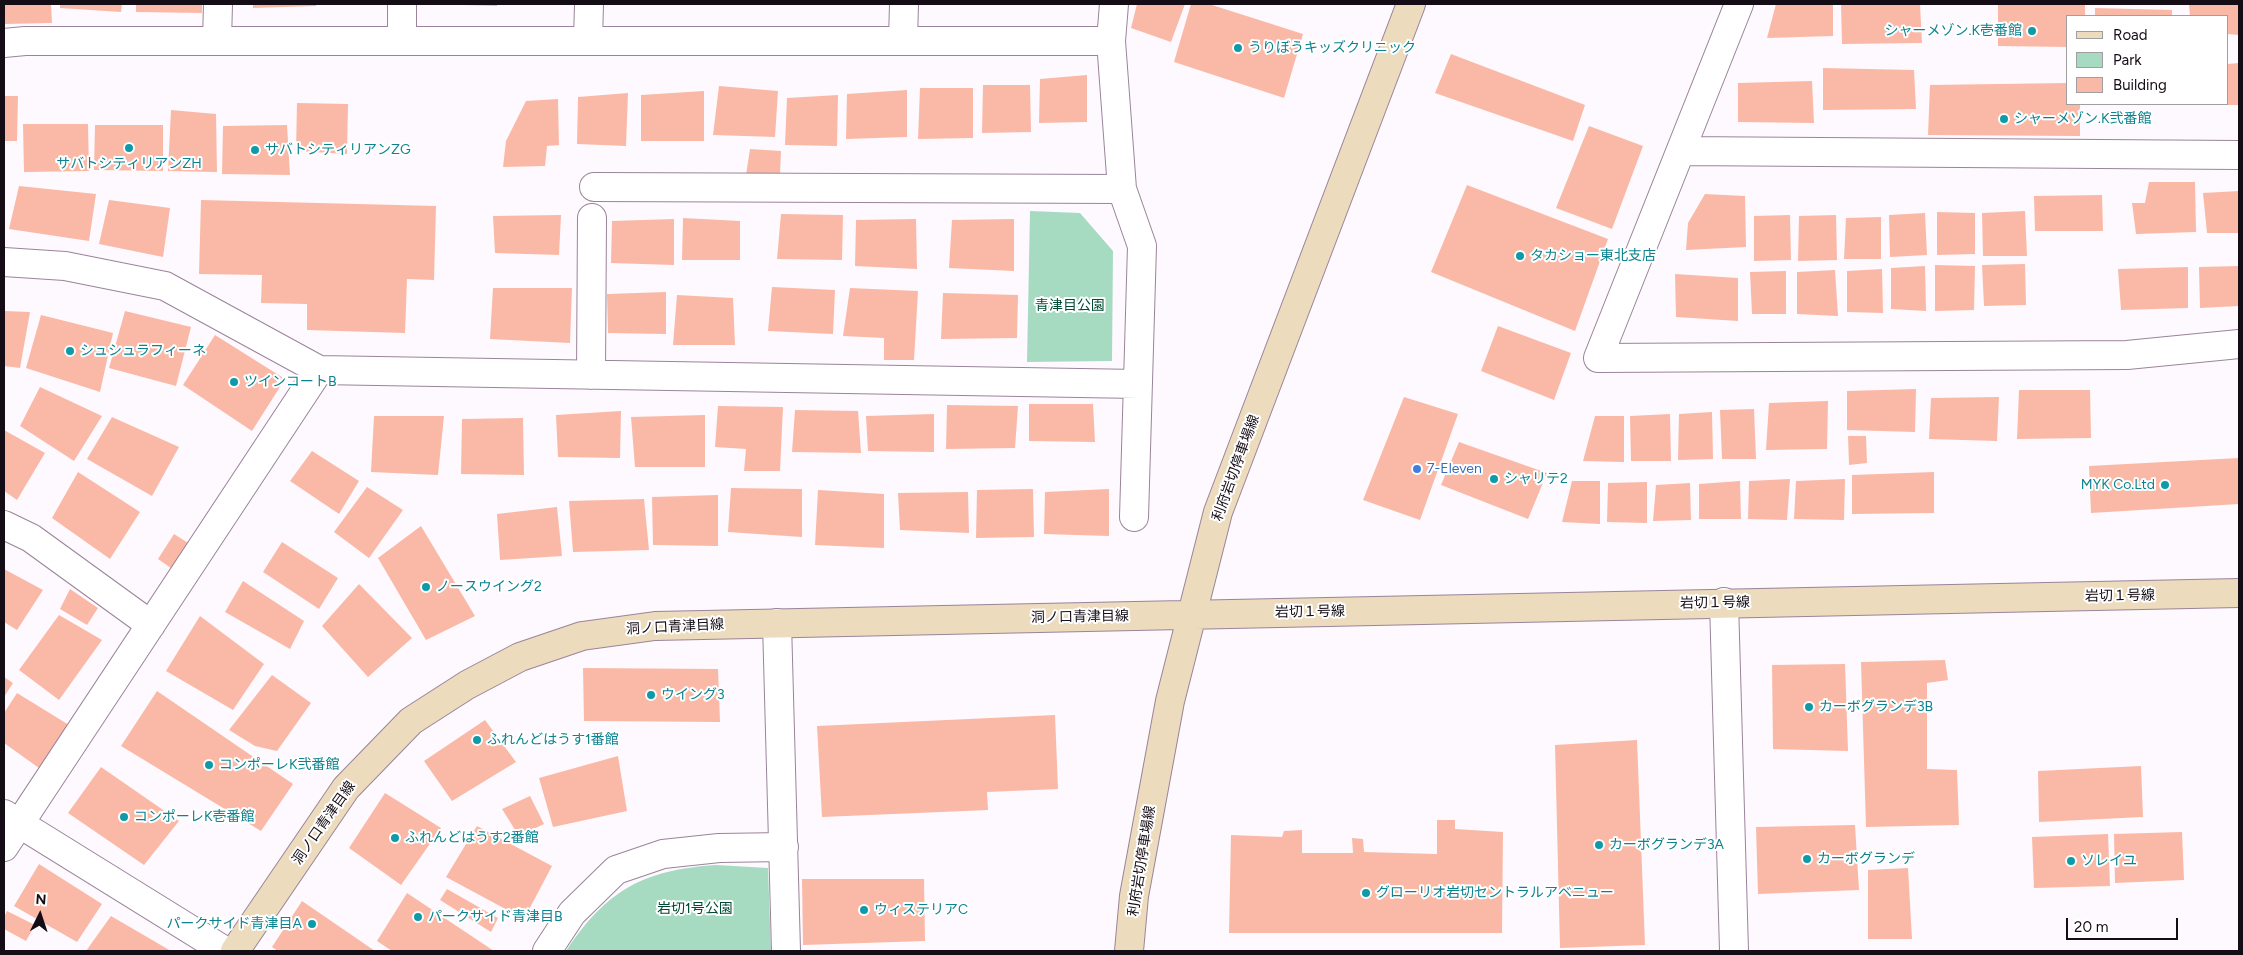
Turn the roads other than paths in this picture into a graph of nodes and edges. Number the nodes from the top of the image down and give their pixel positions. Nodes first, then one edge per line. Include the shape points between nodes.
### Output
1 (218, 4) edge
2 (402, 4) edge
3 (588, 4) edge
4 (904, 4) edge
5 (1114, 4) edge
6 (1411, 4) edge
7 (1740, 4) edge
8 (217, 41) junction
9 (402, 41) junction
10 (588, 41) junction
11 (903, 41) junction
12 (1111, 41) junction
13 (4, 43) edge
14 (1681, 151) junction
15 (2239, 155) edge
16 (594, 186) dead end
17 (1122, 189) junction
18 (592, 218) dead end
19 (4, 262) edge
20 (2239, 344) edge
21 (319, 370) junction
22 (591, 375) junction
23 (1138, 384) junction
24 (1134, 517) dead end
25 (4, 525) edge
26 (2239, 593) edge
27 (1724, 602) junction
28 (1190, 616) junction
29 (778, 623) junction
30 (151, 625) junction
31 (11, 819) edge
32 (4, 847) edge
33 (784, 847) junction
34 (225, 951) edge
35 (235, 951) edge
36 (547, 951) edge
37 (786, 951) edge
38 (1130, 951) edge
39 (1734, 951) edge

1 - 8 street
2 - 9 street
3 - 10 street
4 - 11 street
5 - 12 street
6 - 28 street, 利府岩切停車場線 via 1218,512
7 - 14 street
8 - 9 street
8 - 13 street
9 - 10 street
10 - 11 street
11 - 12 street
12 - 17 street
14 - 15 street
14 - 20 street via 1598,358 2126,355
16 - 17 street
17 - 23 street via 1142,246
18 - 22 street
19 - 21 street via 65,266 165,286
21 - 22 street
21 - 30 street
22 - 23 street
23 - 24 street
25 - 30 street via 31,538
26 - 27 street, 岩切１号線
27 - 28 street, 岩切１号線
27 - 39 street
28 - 29 street, 洞ノ口青津目線
28 - 38 street, 利府岩切停車場線 via 1170,701 1138,876
29 - 33 street
29 - 35 street, 洞ノ口青津目線 via 656,626 582,636 520,656 467,685 411,721 346,788
30 - 31 street
31 - 32 street
31 - 34 street
33 - 36 street via 719,848 662,854 616,870 572,914
33 - 37 street

